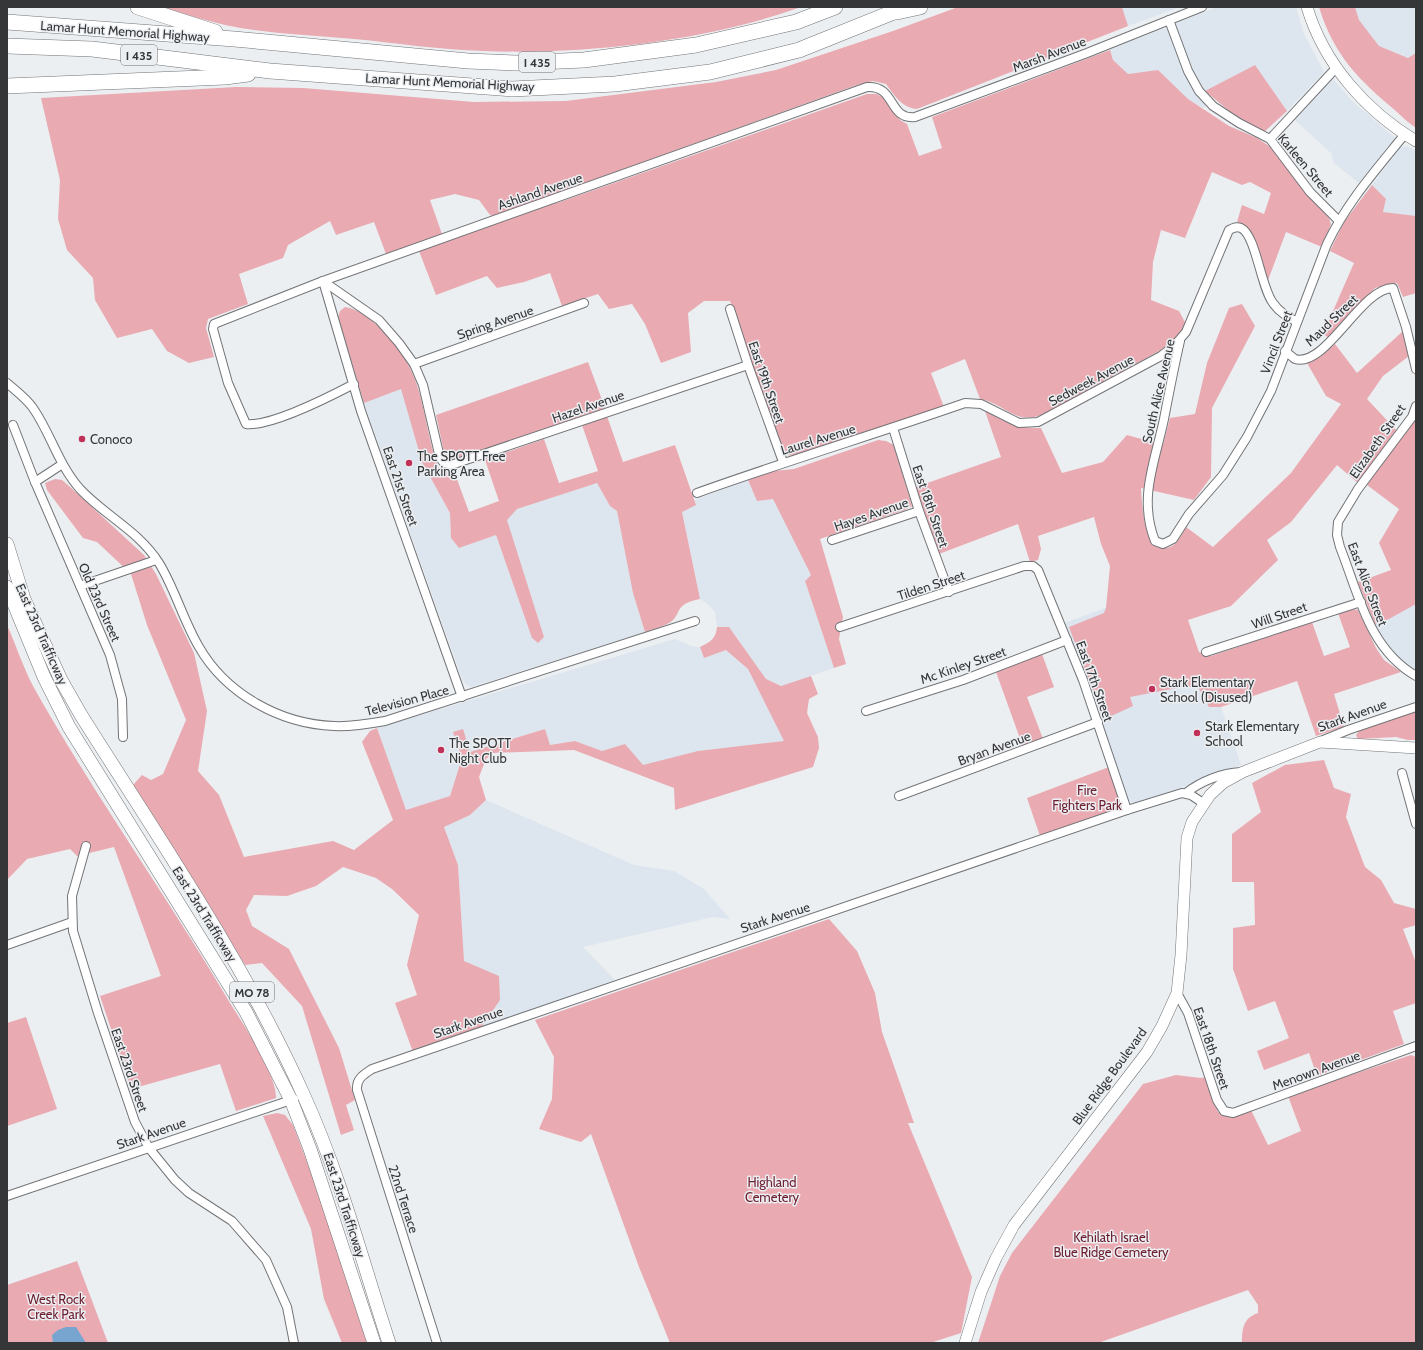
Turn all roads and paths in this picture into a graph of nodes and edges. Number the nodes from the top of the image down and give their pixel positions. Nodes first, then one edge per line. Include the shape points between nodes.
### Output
1 (138, 7) edge
2 (835, 7) edge
3 (920, 7) edge
4 (1202, 7) edge
5 (1307, 7) edge
6 (900, 10) edge
7 (1169, 20) junction
8 (7, 22) edge
9 (234, 39) junction
10 (7, 46) edge
11 (1336, 68) junction
12 (270, 71) junction
13 (7, 86) edge
14 (876, 87) joint
15 (1405, 134) junction
16 (1270, 139) junction
17 (1416, 141) edge
18 (1338, 220) junction
19 (324, 281) junction
20 (584, 304) dead end
21 (730, 309) dead end
22 (1297, 322) junction
23 (1181, 338) junction
24 (1285, 351) junction
25 (414, 364) junction
26 (748, 365) junction
27 (1416, 369) edge
28 (7, 384) edge
29 (354, 384) junction
30 (1416, 406) edge
31 (13, 425) dead end
32 (893, 428) junction
33 (782, 462) junction
34 (61, 464) junction
35 (35, 482) junction
36 (1358, 489) joint
37 (697, 493) dead end
38 (919, 511) junction
39 (832, 540) dead end
40 (1155, 541) joint
41 (7, 544) edge
42 (156, 560) junction
43 (1030, 566) joint
44 (80, 586) junction
45 (7, 587) edge
46 (949, 592) junction
47 (1361, 602) junction
48 (695, 622) dead end
49 (840, 627) dead end
50 (1067, 640) junction
51 (1206, 652) dead end
52 (1416, 676) edge
53 (462, 697) junction
54 (1416, 707) edge
55 (866, 711) dead end
56 (1098, 722) junction
57 (123, 737) dead end
58 (1320, 742) junction
59 (1416, 748) edge
60 (1243, 772) junction
61 (1402, 773) dead end
62 (1186, 793) junction
63 (899, 796) dead end
64 (1203, 803) junction
65 (1127, 810) junction
66 (1416, 824) edge
67 (86, 846) dead end
68 (72, 922) junction
69 (7, 945) edge
70 (1177, 993) junction
71 (1416, 1046) edge
72 (372, 1069) joint
73 (304, 1095) junction
74 (291, 1100) junction
75 (1224, 1111) joint
76 (149, 1148) junction
77 (7, 1196) edge
78 (294, 1343) edge
79 (374, 1343) edge
80 (389, 1343) edge
81 (438, 1343) edge
82 (965, 1343) edge

1 - 9 highway
2 - 9 highway, Lamar Hunt Memorial Highway / I 435 via 796,22 696,45 584,60 516,63 468,61
3 - 6 highway, Lamar Hunt Memorial Highway
4 - 7 street, Marsh Avenue
5 - 11 main road via 1312,24
6 - 12 highway, Lamar Hunt Memorial Highway / I 435 via 799,50 710,72 615,84 512,89
7 - 14 street, Marsh Avenue via 915,117 904,116 882,89
7 - 16 street, Karleen Street via 1188,71 1199,92 1239,123
8 - 9 highway, Lamar Hunt Memorial Highway / I 435
10 - 12 highway, Lamar Hunt Memorial Highway / I 435 via 92,49
11 - 15 main road via 1366,102
11 - 16 street
12 - 13 highway via 225,77
14 - 19 street, Ashland Avenue via 867,87
15 - 17 main road
15 - 18 street, Vincil Street via 1352,198
16 - 18 street, Karleen Street via 1310,192
18 - 22 street, Vincil Street
19 - 25 street via 379,320
19 - 29 street, East 21st Street
19 - 29 street, Ashland Avenue via 214,324 213,329 228,383 246,424 303,408
20 - 25 street, Spring Avenue
21 - 26 street, East 19th Street
22 - 23 street, South Alice Avenue via 1285,316 1273,303 1259,271 1249,236 1242,228 1236,227 1229,230 1186,332
22 - 24 street, Vincil Street
23 - 32 street, Sedweek Avenue via 1161,356 1038,422 1019,423 981,404 965,403
23 - 40 street, South Alice Avenue via 1149,478 1146,504
24 - 27 street, Maud Street via 1295,358 1304,359 1314,355 1371,299 1393,288 1406,326
24 - 40 street, Vincil Street via 1271,391 1223,475 1189,514 1173,539 1163,544
25 - 26 street, Hazel Avenue via 424,385 440,455 444,463 450,465
26 - 33 street, East 19th Street
28 - 34 street, Television Place via 33,408
29 - 53 street, East 21st Street
30 - 36 street, Elizabeth Street via 1412,417
31 - 35 street
32 - 33 street, Laurel Avenue
32 - 38 street, East 18th Street
33 - 37 street, Laurel Avenue
34 - 35 street
34 - 42 street, Television Place via 80,489 134,534
35 - 44 street, Old 23rd Street
36 - 47 street, East Alice Street via 1338,522 1337,535
38 - 39 street, Hayes Avenue
38 - 46 street, East 18th Street
41 - 73 main road, East 23rd Trafficway / MO 78 via 24,599 61,680 241,971
42 - 44 street
42 - 53 street, Television Place via 198,647 210,664 239,692 272,711 310,724 356,726 385,721
43 - 46 street, Tilden Street
43 - 50 street, East 17th Street via 1042,575
44 - 57 street, Old 23rd Street via 115,669 122,699
45 - 74 main road, East 23rd Trafficway / MO 78 via 44,677 69,727 246,1012
46 - 49 street, Tilden Street
47 - 51 street, Will Street
47 - 52 street, East Alice Street via 1373,632 1384,649 1402,667
48 - 53 street, Television Place
50 - 55 street, Mc Kinley Street via 963,680
50 - 56 street, East 17th Street
54 - 58 street, Stark Avenue
56 - 63 street, Bryan Avenue
56 - 65 street, East 17th Street
58 - 59 main road
58 - 60 main road, Stark Avenue
60 - 62 street, Stark Avenue via 1230,772 1195,786
60 - 64 main road, Blue Ridge Boulevard via 1222,783
61 - 66 street
62 - 64 street
62 - 65 street, Stark Avenue
64 - 70 main road, Blue Ridge Boulevard via 1192,822 1185,848
65 - 72 street, Stark Avenue
67 - 68 street, East 23rd Street via 72,896
68 - 69 street
68 - 76 street, East 23rd Street via 98,1013 134,1122
70 - 75 street, East 18th Street via 1188,1013 1217,1100
70 - 82 main road, Blue Ridge Boulevard via 1147,1052 1014,1225 987,1278
71 - 75 street, Menown Avenue via 1233,1113
72 - 81 street, 22nd Terrace via 361,1076 356,1084 357,1090
73 - 74 street, Stark Avenue
73 - 80 main road, East 23rd Trafficway / MO 78 via 328,1152
74 - 76 street, Stark Avenue
74 - 79 main road, East 23rd Trafficway / MO 78 via 310,1149
76 - 77 street, Stark Avenue
76 - 78 street, East 23rd Street via 175,1180 189,1193 232,1221 266,1260 287,1307

